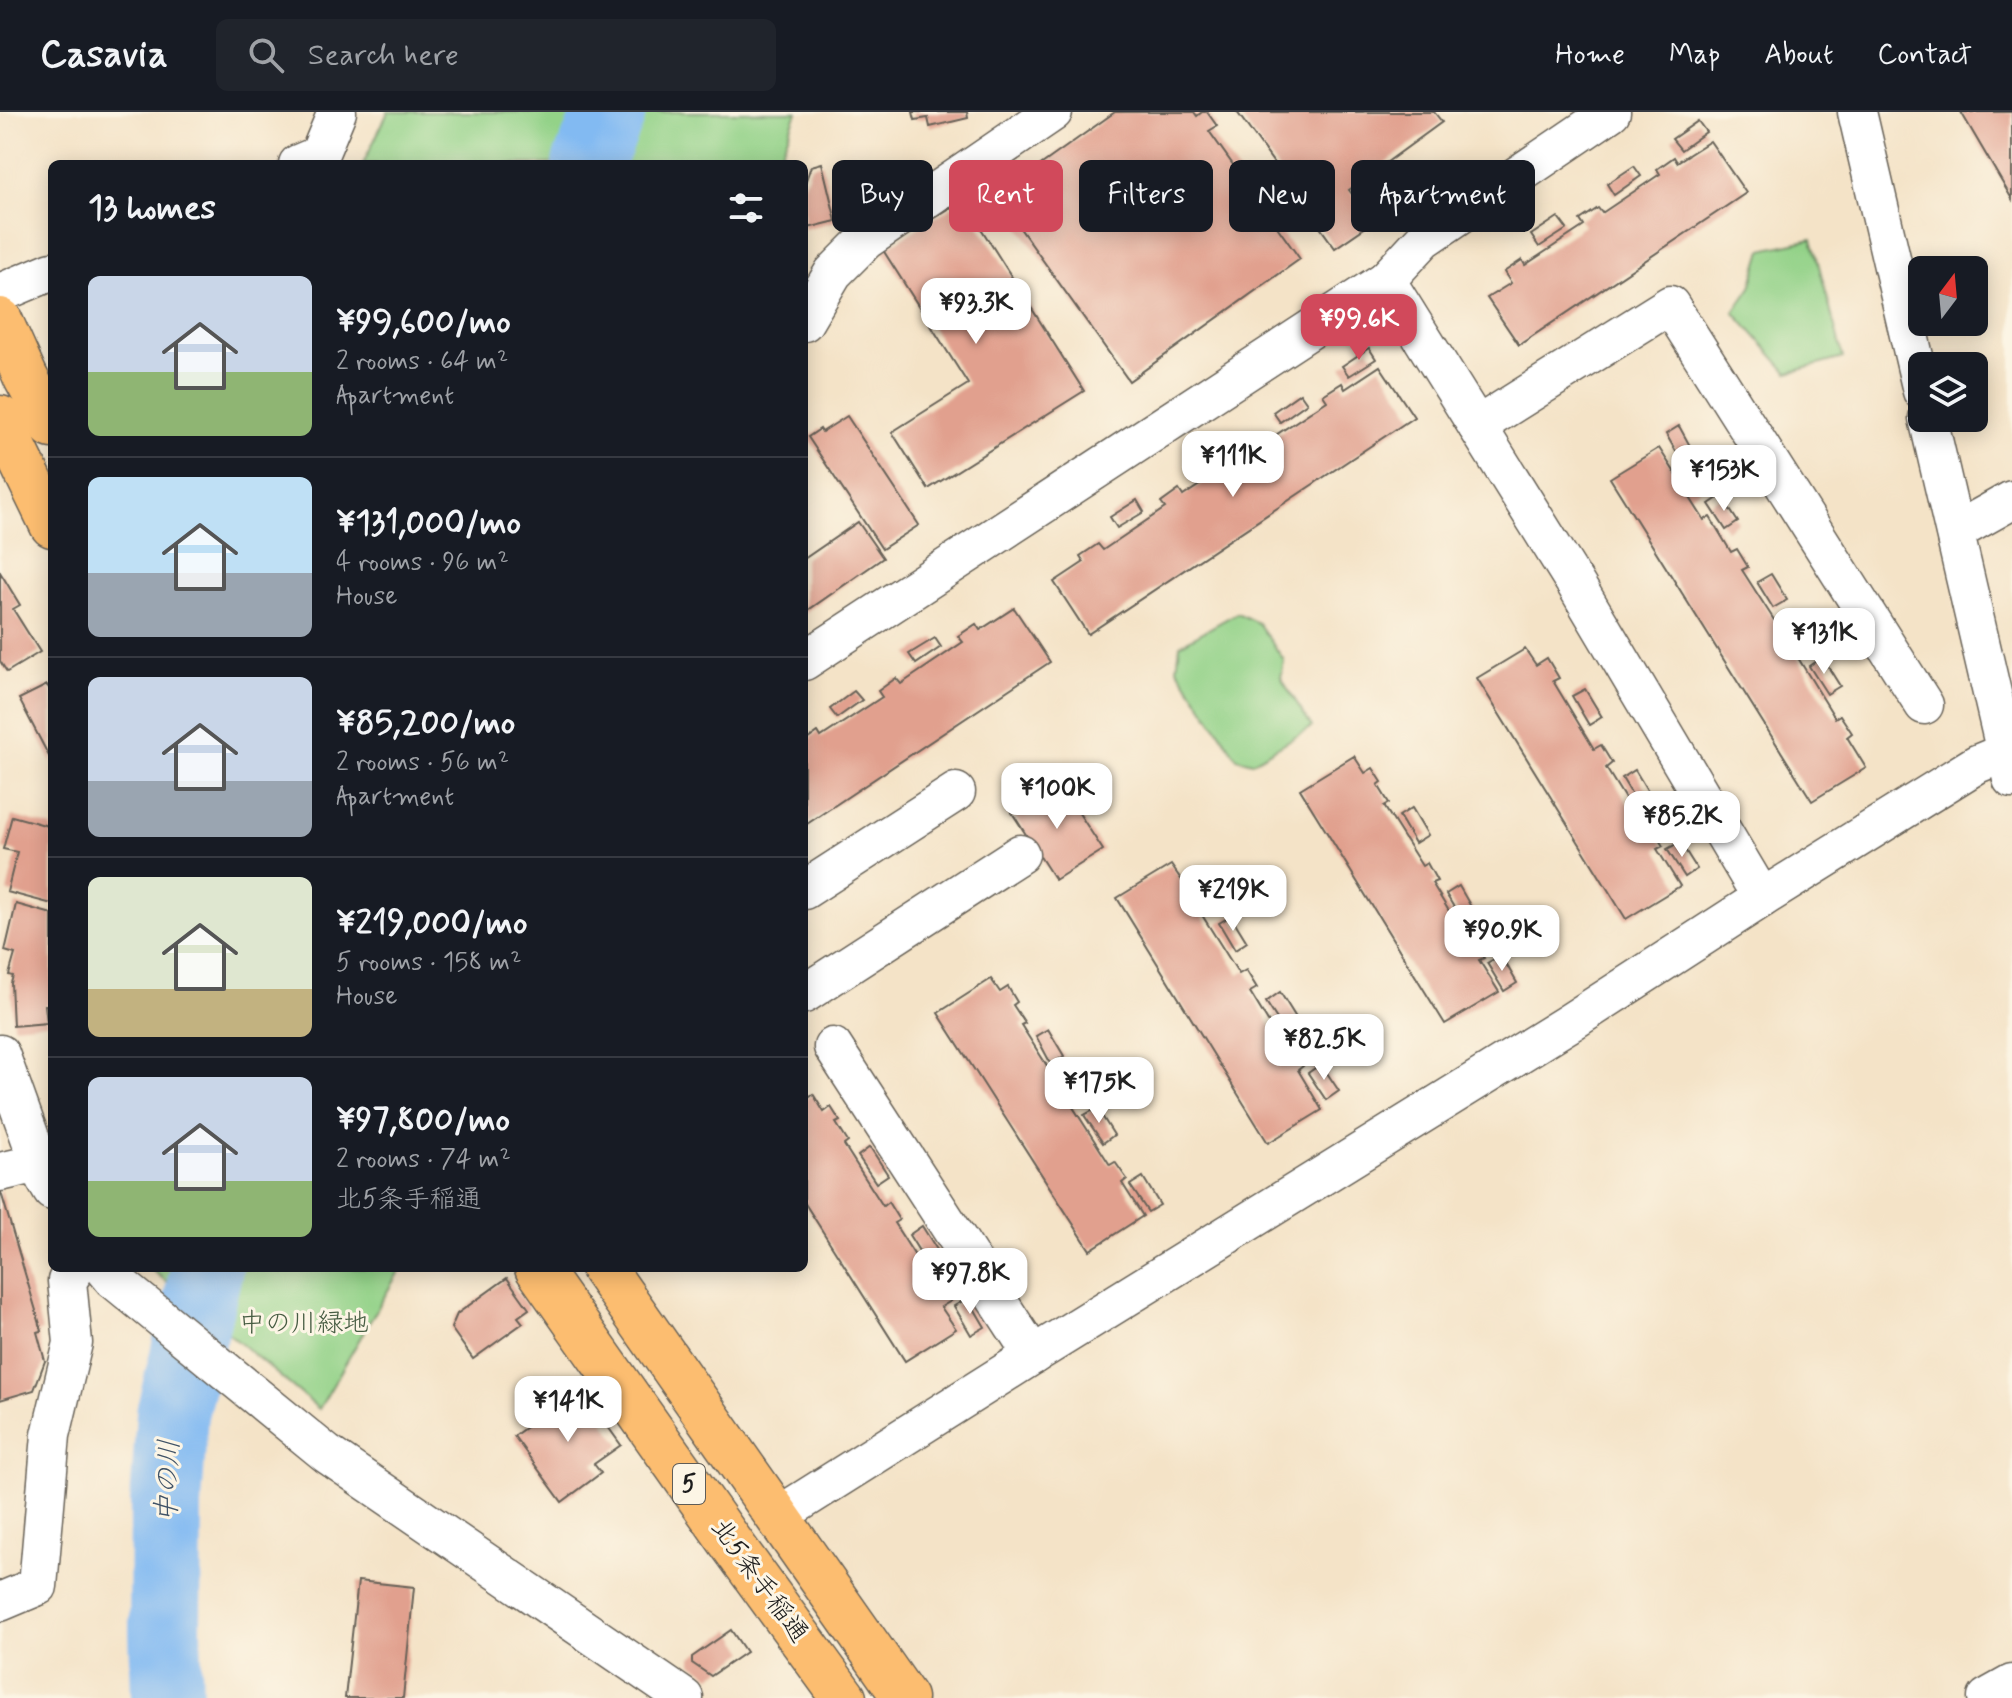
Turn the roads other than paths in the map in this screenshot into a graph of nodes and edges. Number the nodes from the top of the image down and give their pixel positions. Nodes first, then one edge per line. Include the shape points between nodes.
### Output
1 (337, 112) edge
2 (1053, 112) edge
3 (1611, 112) edge
4 (1857, 112) edge
5 (307, 160) edge
6 (48, 273) edge
7 (1386, 280) junction
8 (0, 293) edge
9 (808, 315) edge
10 (0, 320) edge
11 (1913, 352) edge
12 (0, 418) edge
13 (48, 419) edge
14 (1477, 426) junction
15 (1931, 432) edge
16 (2012, 500) edge
17 (48, 517) edge
18 (1955, 532) junction
19 (808, 658) edge
20 (1924, 705) dead end
21 (2009, 766) edge
22 (956, 792) dead end
23 (1020, 854) dead end
24 (808, 887) edge
25 (1762, 898) junction
26 (808, 991) edge
27 (833, 1047) dead end
28 (0, 1054) edge
29 (0, 1172) edge
30 (45, 1177) edge
31 (73, 1272) edge
32 (540, 1272) edge
33 (606, 1272) edge
34 (108, 1273) edge
35 (1033, 1355) junction
36 (778, 1516) junction
37 (0, 1602) edge
38 (2012, 1684) edge
39 (684, 1698) edge
40 (844, 1698) edge
41 (905, 1698) edge
42 (1987, 1698) edge

1 - 5 street via 319,155
2 - 9 street via 866,240 833,273
3 - 7 street via 1424,239
4 - 11 street
6 - 8 street
7 - 14 street
7 - 19 street
10 - 13 highway
12 - 17 highway
14 - 20 street via 1670,305
14 - 25 street
15 - 18 street
16 - 18 street
18 - 21 street
21 - 25 street via 1977,764
22 - 24 street
23 - 26 street
25 - 35 street
27 - 35 street
28 - 30 street
29 - 30 street
31 - 37 street via 67,1281 73,1343 51,1435 38,1586
32 - 40 highway, 北5条手稲通 / 5
33 - 36 highway, 北5条手稲通 / 5
34 - 39 street via 327,1454
35 - 36 street
36 - 41 highway, 北5条手稲通 / 5
38 - 42 street

